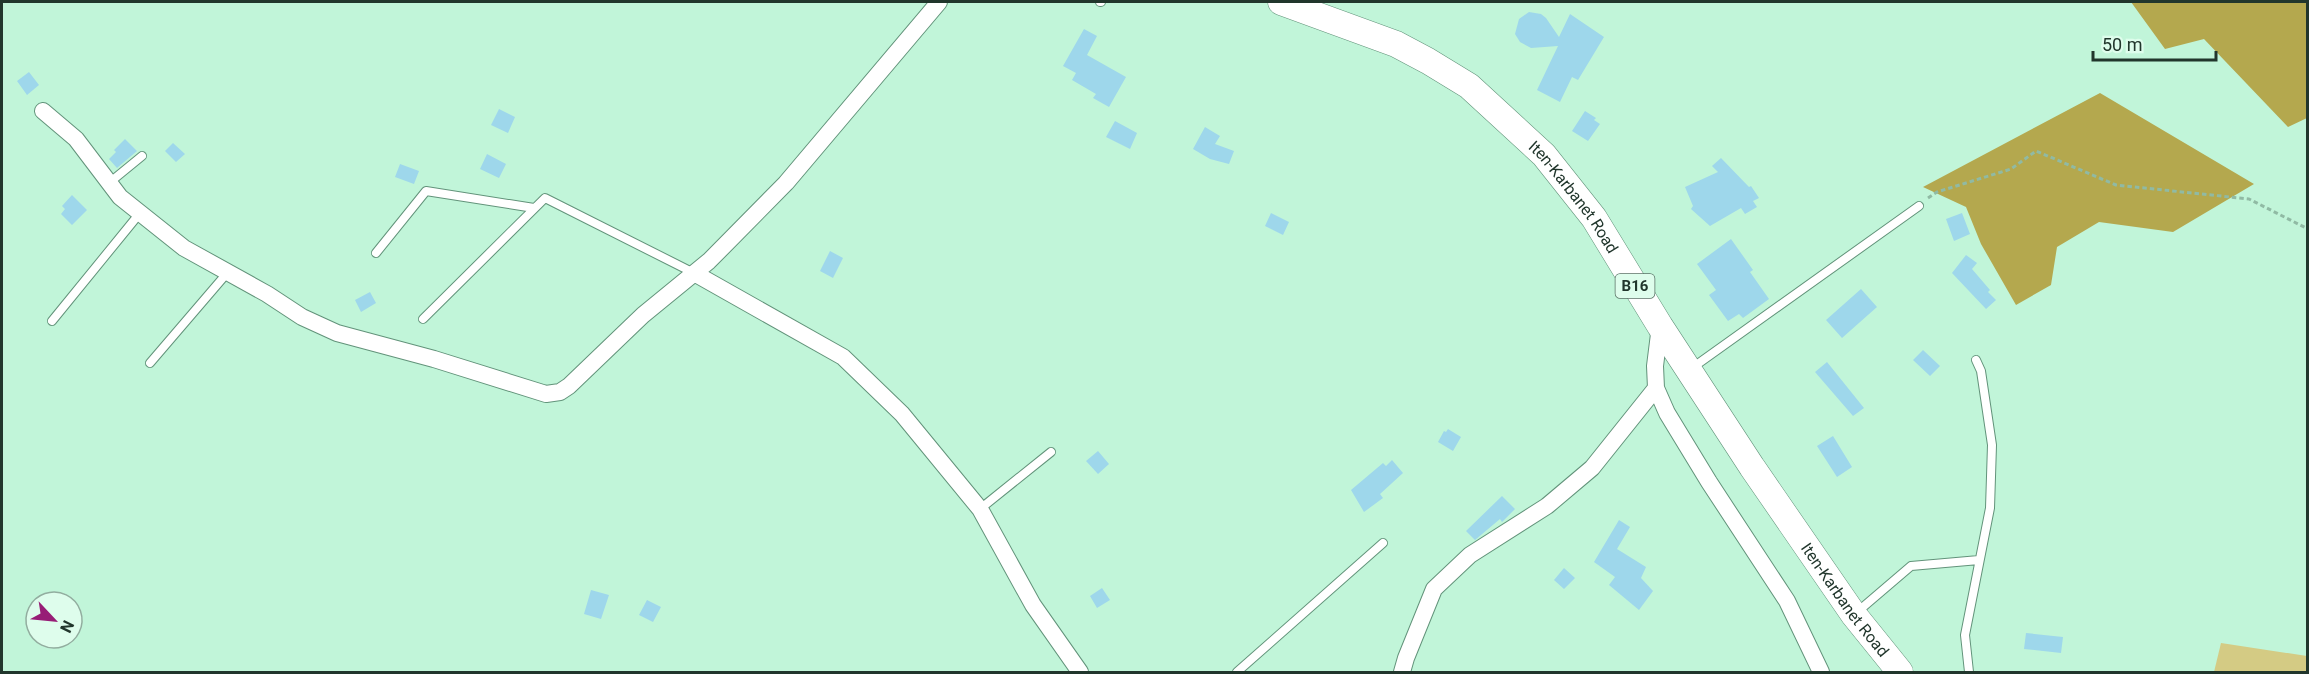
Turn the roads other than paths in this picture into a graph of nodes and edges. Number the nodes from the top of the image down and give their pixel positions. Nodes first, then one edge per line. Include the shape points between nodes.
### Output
1 (939, 2) edge
2 (1281, 2) edge
3 (43, 111) dead end
4 (142, 156) dead end
5 (109, 183) junction
6 (1918, 206) road end
7 (534, 208) junction
8 (140, 213) junction
9 (376, 253) dead end
10 (228, 272) junction
11 (694, 273) junction
12 (423, 319) dead end
13 (52, 321) dead end
14 (1660, 326) junction
15 (1976, 360) dead end
16 (150, 363) dead end
17 (1689, 370) junction
18 (1656, 388) junction
19 (1051, 452) dead end
20 (980, 509) junction
21 (1383, 543) dead end
22 (1979, 560) junction
23 (1854, 615) junction
24 (1080, 672) edge
25 (1237, 672) edge
26 (1402, 672) edge
27 (1821, 672) edge
28 (1900, 672) edge
29 (1969, 672) edge

1 - 11 street via 786,183
2 - 14 main road, Iten-Karbanet Road / B16 via 1396,44 1469,86 1544,155 1593,218
3 - 5 street via 76,139
4 - 5 lane
5 - 8 street
6 - 17 lane
7 - 9 lane via 426,190
7 - 11 lane via 545,198
7 - 12 lane
8 - 10 street via 184,248
8 - 13 lane
10 - 11 street via 302,317 337,333 546,394 569,386 643,315
10 - 16 lane
11 - 20 street via 843,357 902,414
14 - 17 main road, Iten-Karbanet Road / B16
14 - 18 street
15 - 22 lane via 1992,445 1990,508
17 - 23 main road, Iten-Karbanet Road / B16
18 - 26 street via 1592,468 1547,506 1470,555 1434,588
18 - 27 street via 1703,472 1787,602
19 - 20 lane
20 - 24 street via 1033,605
21 - 25 lane
22 - 23 lane via 1911,566
22 - 29 lane via 1965,635
23 - 28 main road, Iten-Karbanet Road / B16

